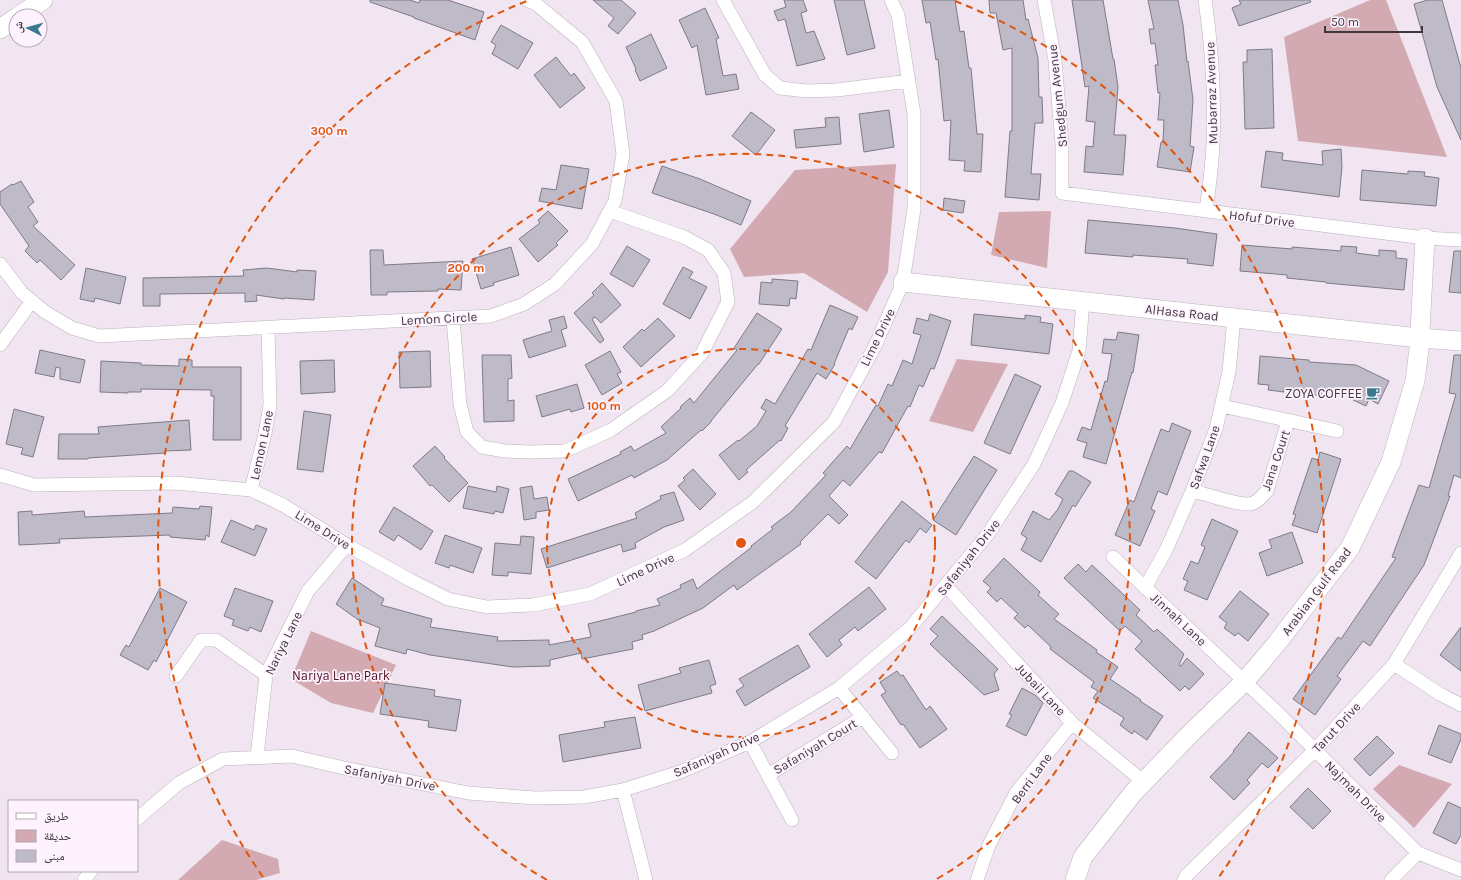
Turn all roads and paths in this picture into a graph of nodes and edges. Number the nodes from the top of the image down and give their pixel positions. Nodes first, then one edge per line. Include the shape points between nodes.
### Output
1 (43, 0) edge
2 (527, 0) edge
3 (724, 0) edge
4 (891, 0) edge
5 (1044, 0) edge
6 (1205, 0) edge
7 (31, 8) edge
8 (909, 81) junction
9 (1062, 193) joint
10 (615, 209) junction
11 (1206, 211) junction
12 (1425, 238) junction
13 (1461, 240) edge
14 (0, 264) edge
15 (904, 282) junction
16 (1083, 301) junction
17 (32, 302) junction
18 (453, 318) junction
19 (1234, 318) junction
20 (268, 327) junction
21 (1419, 338) junction
22 (1461, 341) edge
23 (0, 345) edge
24 (1222, 406) junction
25 (1288, 421) junction
26 (1337, 431) dead end
27 (0, 475) edge
28 (251, 490) junction
29 (1192, 490) junction
30 (347, 545) junction
31 (1461, 553) edge
32 (1113, 557) dead end
33 (946, 586) junction
34 (1146, 588) junction
35 (1394, 664) junction
36 (176, 676) dead end
37 (266, 676) junction
38 (1245, 681) junction
39 (839, 688) junction
40 (1461, 705) edge
41 (863, 717) junction
42 (1072, 723) junction
43 (750, 742) junction
44 (1315, 750) junction
45 (892, 753) dead end
46 (257, 757) junction
47 (768, 774) junction
48 (1144, 782) junction
49 (623, 790) junction
50 (138, 818) edge
51 (792, 820) dead end
52 (1418, 853) junction
53 (1461, 870) edge
54 (90, 872) edge
55 (84, 880) edge
56 (646, 880) edge
57 (977, 880) edge
58 (1075, 880) edge
59 (1184, 880) edge
60 (1391, 880) edge

1 - 7 main road
2 - 10 street, Lemon Circle via 536,4 582,42 616,101 623,154
3 - 8 street via 765,74 780,88 807,91 836,90
4 - 8 street, Lime Drive via 898,15
5 - 9 street, Shedgum Avenue via 1055,60 1062,145
6 - 11 street, Mubarraz Avenue via 1214,93 1213,145
8 - 15 street, Lime Drive via 914,114 914,209
9 - 11 street, Hofuf Drive
10 - 18 street, Lemon Circle via 592,244 555,284 524,304 491,316
10 - 18 street via 684,237 708,250 724,273 728,302 702,353 667,391 611,430 565,451 505,451 482,447 467,432 460,404
11 - 12 street, Hofuf Drive
12 - 13 street, Hofuf Drive
12 - 21 main road, Arabian Gulf Road
14 - 17 street, Lemon Circle
15 - 16 main road, AlHasa Road
15 - 30 street, Lime Drive via 875,346 834,422 753,502 685,550 590,594 532,605 487,607 448,599
16 - 19 main road, AlHasa Road
16 - 33 street, Safaniyah Drive via 1079,351 1062,403 1034,464 988,534
17 - 20 street, Lemon Circle via 72,328 99,336
17 - 23 street
18 - 20 street, Lemon Circle
19 - 21 main road, AlHasa Road
19 - 24 street, Safwa Lane via 1229,372
20 - 28 street, Lemon Lane via 270,405
21 - 22 main road, AlHasa Road
21 - 38 main road, Arabian Gulf Road via 1415,381 1391,462 1350,548
24 - 25 street, Jana Court
24 - 29 street, Safwa Lane via 1216,429
25 - 26 street, Jana Court
25 - 29 street, Jana Court via 1267,491 1259,499 1251,504
27 - 28 street, Lime Drive via 34,485 175,483
28 - 30 street, Lime Drive via 283,505
29 - 34 street, Safwa Lane via 1167,548
30 - 37 street, Nariya Lane via 308,591
31 - 35 street, Tarut Drive
32 - 34 street, Jinnah Lane
33 - 39 street, Safaniyah Drive via 910,628
33 - 42 street, Jubail Lane
34 - 38 street, Jinnah Lane
35 - 40 street
35 - 44 street, Tarut Drive
36 - 37 street via 201,640 216,640
37 - 46 street, Nariya Lane
38 - 44 street, Najmah Drive
38 - 48 main road, Arabian Gulf Road via 1191,732
39 - 41 street, Safaniyah Court
39 - 43 street, Safaniyah Drive
41 - 45 street, Safaniyah Court
41 - 47 street, Safaniyah Court
42 - 48 street, Jubail Lane
42 - 57 street, Berri Lane via 1016,793 989,845
43 - 47 street, Safaniyah Court
43 - 49 street, Safaniyah Drive via 680,772
44 - 52 street, Najmah Drive
44 - 59 street, Tarut Drive
46 - 49 street, Safaniyah Drive via 292,756 475,794 535,798 584,797
46 - 50 street, Safaniyah Drive via 223,759 179,783
47 - 51 street, Safaniyah Court
48 - 58 main road, Arabian Gulf Road via 1083,857
49 - 56 street
52 - 53 street, Najmah Drive
52 - 60 street
54 - 55 street

